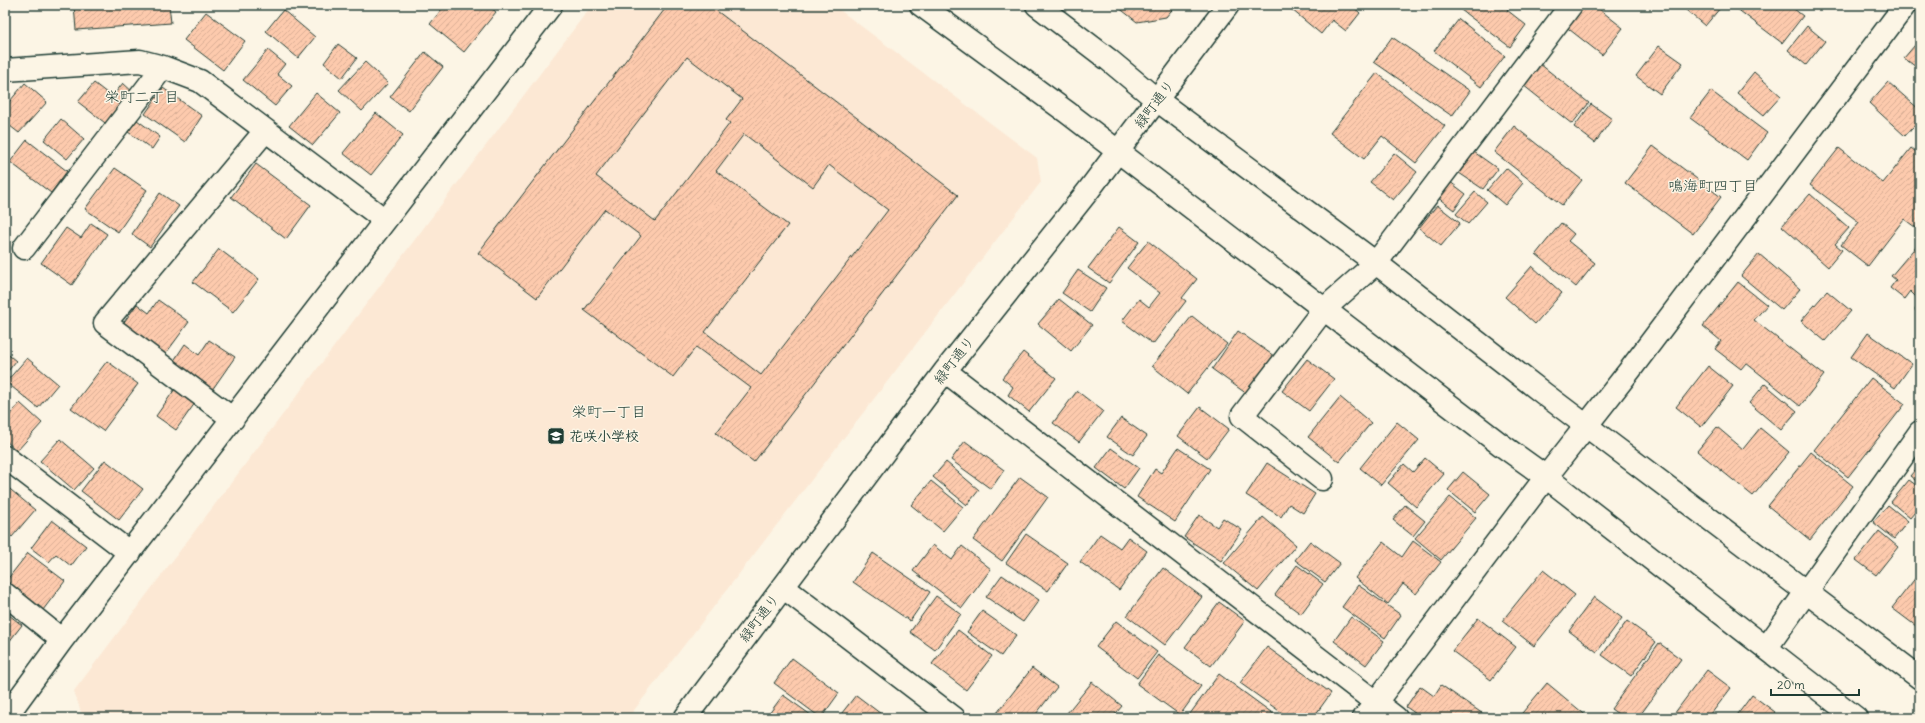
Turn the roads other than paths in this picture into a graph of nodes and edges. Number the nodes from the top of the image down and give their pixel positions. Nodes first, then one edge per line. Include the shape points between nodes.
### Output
1 (551, 5) edge
2 (921, 5) edge
3 (1037, 5) edge
4 (1228, 5) edge
5 (1571, 5) edge
6 (1905, 5) edge
7 (164, 67) junction
8 (5, 70) edge
9 (1157, 100) junction
10 (264, 131) junction
11 (1117, 153) junction
12 (385, 220) junction
13 (24, 248) dead end
14 (1376, 263) junction
15 (1323, 310) junction
16 (945, 371) junction
17 (233, 419) junction
18 (1586, 426) junction
19 (1920, 432) edge
20 (5, 457) edge
21 (1546, 477) junction
22 (1322, 478) dead end
23 (130, 553) junction
24 (783, 587) junction
25 (1807, 591) junction
26 (5, 594) edge
27 (62, 640) junction
28 (1767, 647) junction
29 (1920, 678) edge
30 (1370, 710) edge
31 (5, 718) edge
32 (685, 718) edge
33 (954, 718) edge
34 (1396, 718) edge
35 (1856, 718) edge

1 - 12 street
2 - 11 street via 1068,113
3 - 9 street
4 - 9 street, 緑町通り
5 - 14 street
6 - 18 street
7 - 8 street via 140,61
7 - 10 street via 200,81
7 - 13 street
9 - 11 street, 緑町通り
9 - 14 street
10 - 12 street
10 - 17 street via 105,323
11 - 15 street
11 - 16 street, 緑町通り
12 - 17 street
14 - 15 street
14 - 18 street
15 - 21 street
15 - 22 street via 1242,416
16 - 24 street, 緑町通り
16 - 30 street
17 - 23 street
18 - 21 street
18 - 25 street
19 - 25 street
20 - 23 street
21 - 28 street
21 - 30 street
23 - 27 street
24 - 32 street, 緑町通り
24 - 33 street
25 - 28 street
25 - 29 street
26 - 27 street
27 - 31 street
28 - 35 street
30 - 34 street

